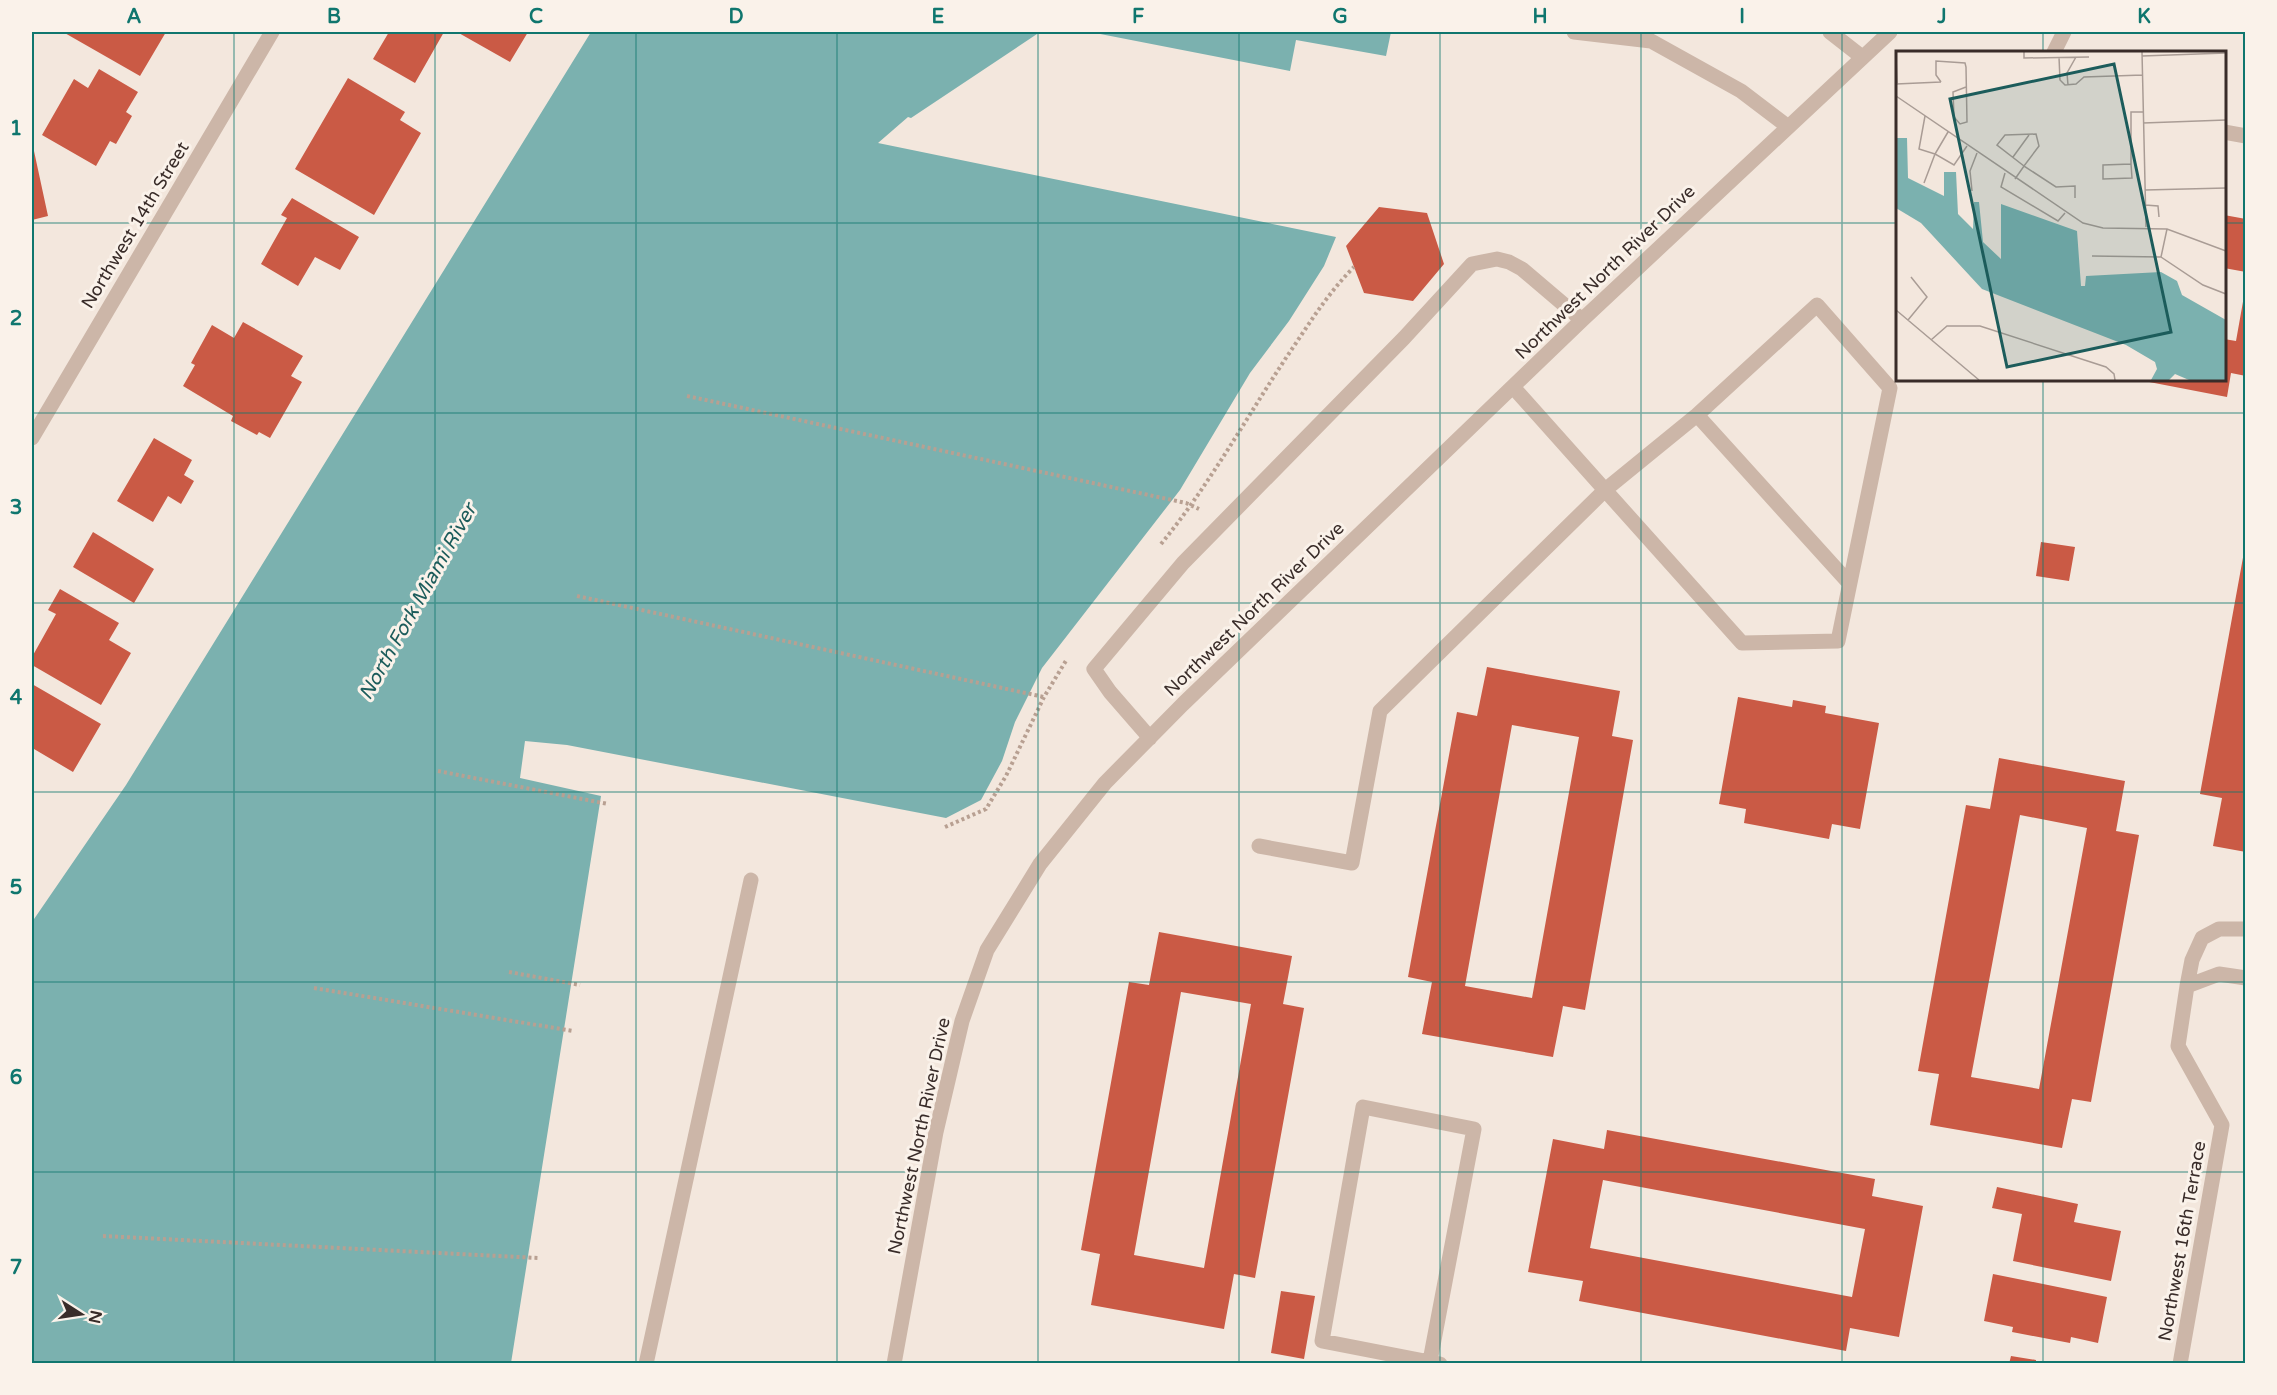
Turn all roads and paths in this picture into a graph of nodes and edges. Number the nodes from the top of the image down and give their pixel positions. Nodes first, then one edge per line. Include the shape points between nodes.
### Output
1 (272, 32) edge
2 (1574, 32) edge
3 (1830, 32) edge
4 (1890, 32) edge
5 (2064, 32) edge
6 (2054, 51) edge
7 (1862, 57) junction
8 (1787, 126) junction
9 (2226, 132) edge
10 (2246, 136) edge
11 (1354, 267) dead end
12 (1581, 320) junction
13 (1513, 387) junction
14 (687, 396) dead end
15 (1697, 415) junction
16 (32, 438) edge
17 (1605, 490) junction
18 (1191, 505) junction
19 (1200, 509) dead end
20 (1154, 553) dead end
21 (1849, 583) junction
22 (577, 596) dead end
23 (1074, 650) dead end
24 (1044, 697) junction
25 (1150, 738) junction
26 (438, 771) dead end
27 (608, 804) dead end
28 (945, 827) dead end
29 (1259, 846) dead end
30 (751, 879) dead end
31 (2246, 929) edge
32 (509, 972) dead end
33 (2246, 978) edge
34 (580, 985) dead end
35 (2187, 986) junction
36 (314, 988) dead end
37 (573, 1031) dead end
38 (103, 1236) dead end
39 (538, 1258) dead end
40 (1435, 1362) edge
41 (646, 1364) edge
42 (894, 1364) edge
43 (2180, 1364) edge

1 - 16 street, Northwest 14th Street
2 - 8 street via 1651,41 1741,91
3 - 7 street
4 - 7 street, Northwest North River Drive
5 - 6 street
7 - 8 street, Northwest North River Drive
8 - 12 street, Northwest North River Drive
9 - 10 street
11 - 18 path via 1335,286
12 - 13 street, Northwest North River Drive
12 - 25 street via 1509,262 1497,259 1472,264 1183,563 1094,669
13 - 17 street
13 - 25 street, Northwest North River Drive
14 - 18 path
15 - 17 street
15 - 21 street
15 - 21 street via 1816,305 1890,388
17 - 21 street via 1742,643 1838,641
17 - 29 street via 1380,711 1352,863
18 - 19 path
18 - 20 path
22 - 24 path
23 - 24 path
24 - 28 path via 986,808
25 - 42 street, Northwest North River Drive via 1087,804 1040,864 981,964 946,1083
26 - 27 path
30 - 41 street
31 - 35 street via 2219,929 2202,938
32 - 34 path
33 - 35 street via 2218,974
35 - 43 street, Northwest 16th Terrace via 2178,1046 2222,1125
36 - 37 path
38 - 39 path
40 - 40 street via 1474,1129 1363,1107 1322,1341

